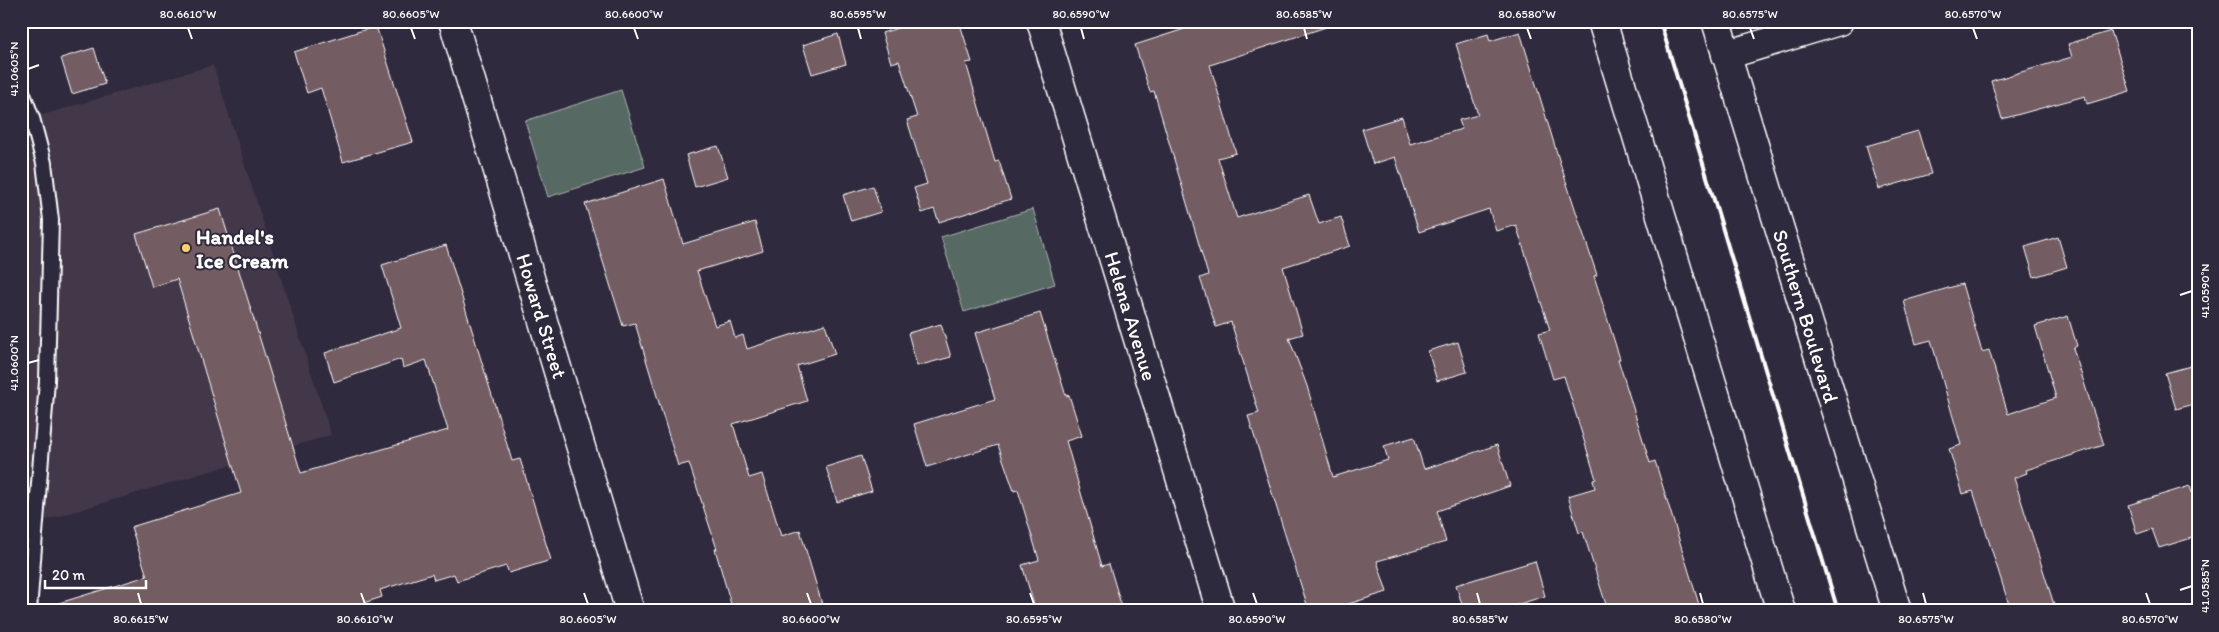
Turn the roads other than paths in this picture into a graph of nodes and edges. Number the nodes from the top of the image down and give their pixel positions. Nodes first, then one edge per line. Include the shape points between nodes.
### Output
1 (453, 21) edge
2 (1041, 21) edge
3 (1602, 21) edge
4 (1716, 21) edge
5 (1839, 21) edge
6 (1726, 55) junction
7 (21, 89) edge
8 (29, 611) edge
9 (630, 611) edge
10 (1221, 611) edge
11 (1781, 611) edge
12 (1897, 611) edge

1 - 9 street, Howard Street
2 - 10 street, Helena Avenue
3 - 11 street
4 - 6 street, Southern Boulevard
5 - 6 street
6 - 12 street, Southern Boulevard
7 - 8 lane via 44,163 51,220 47,381

